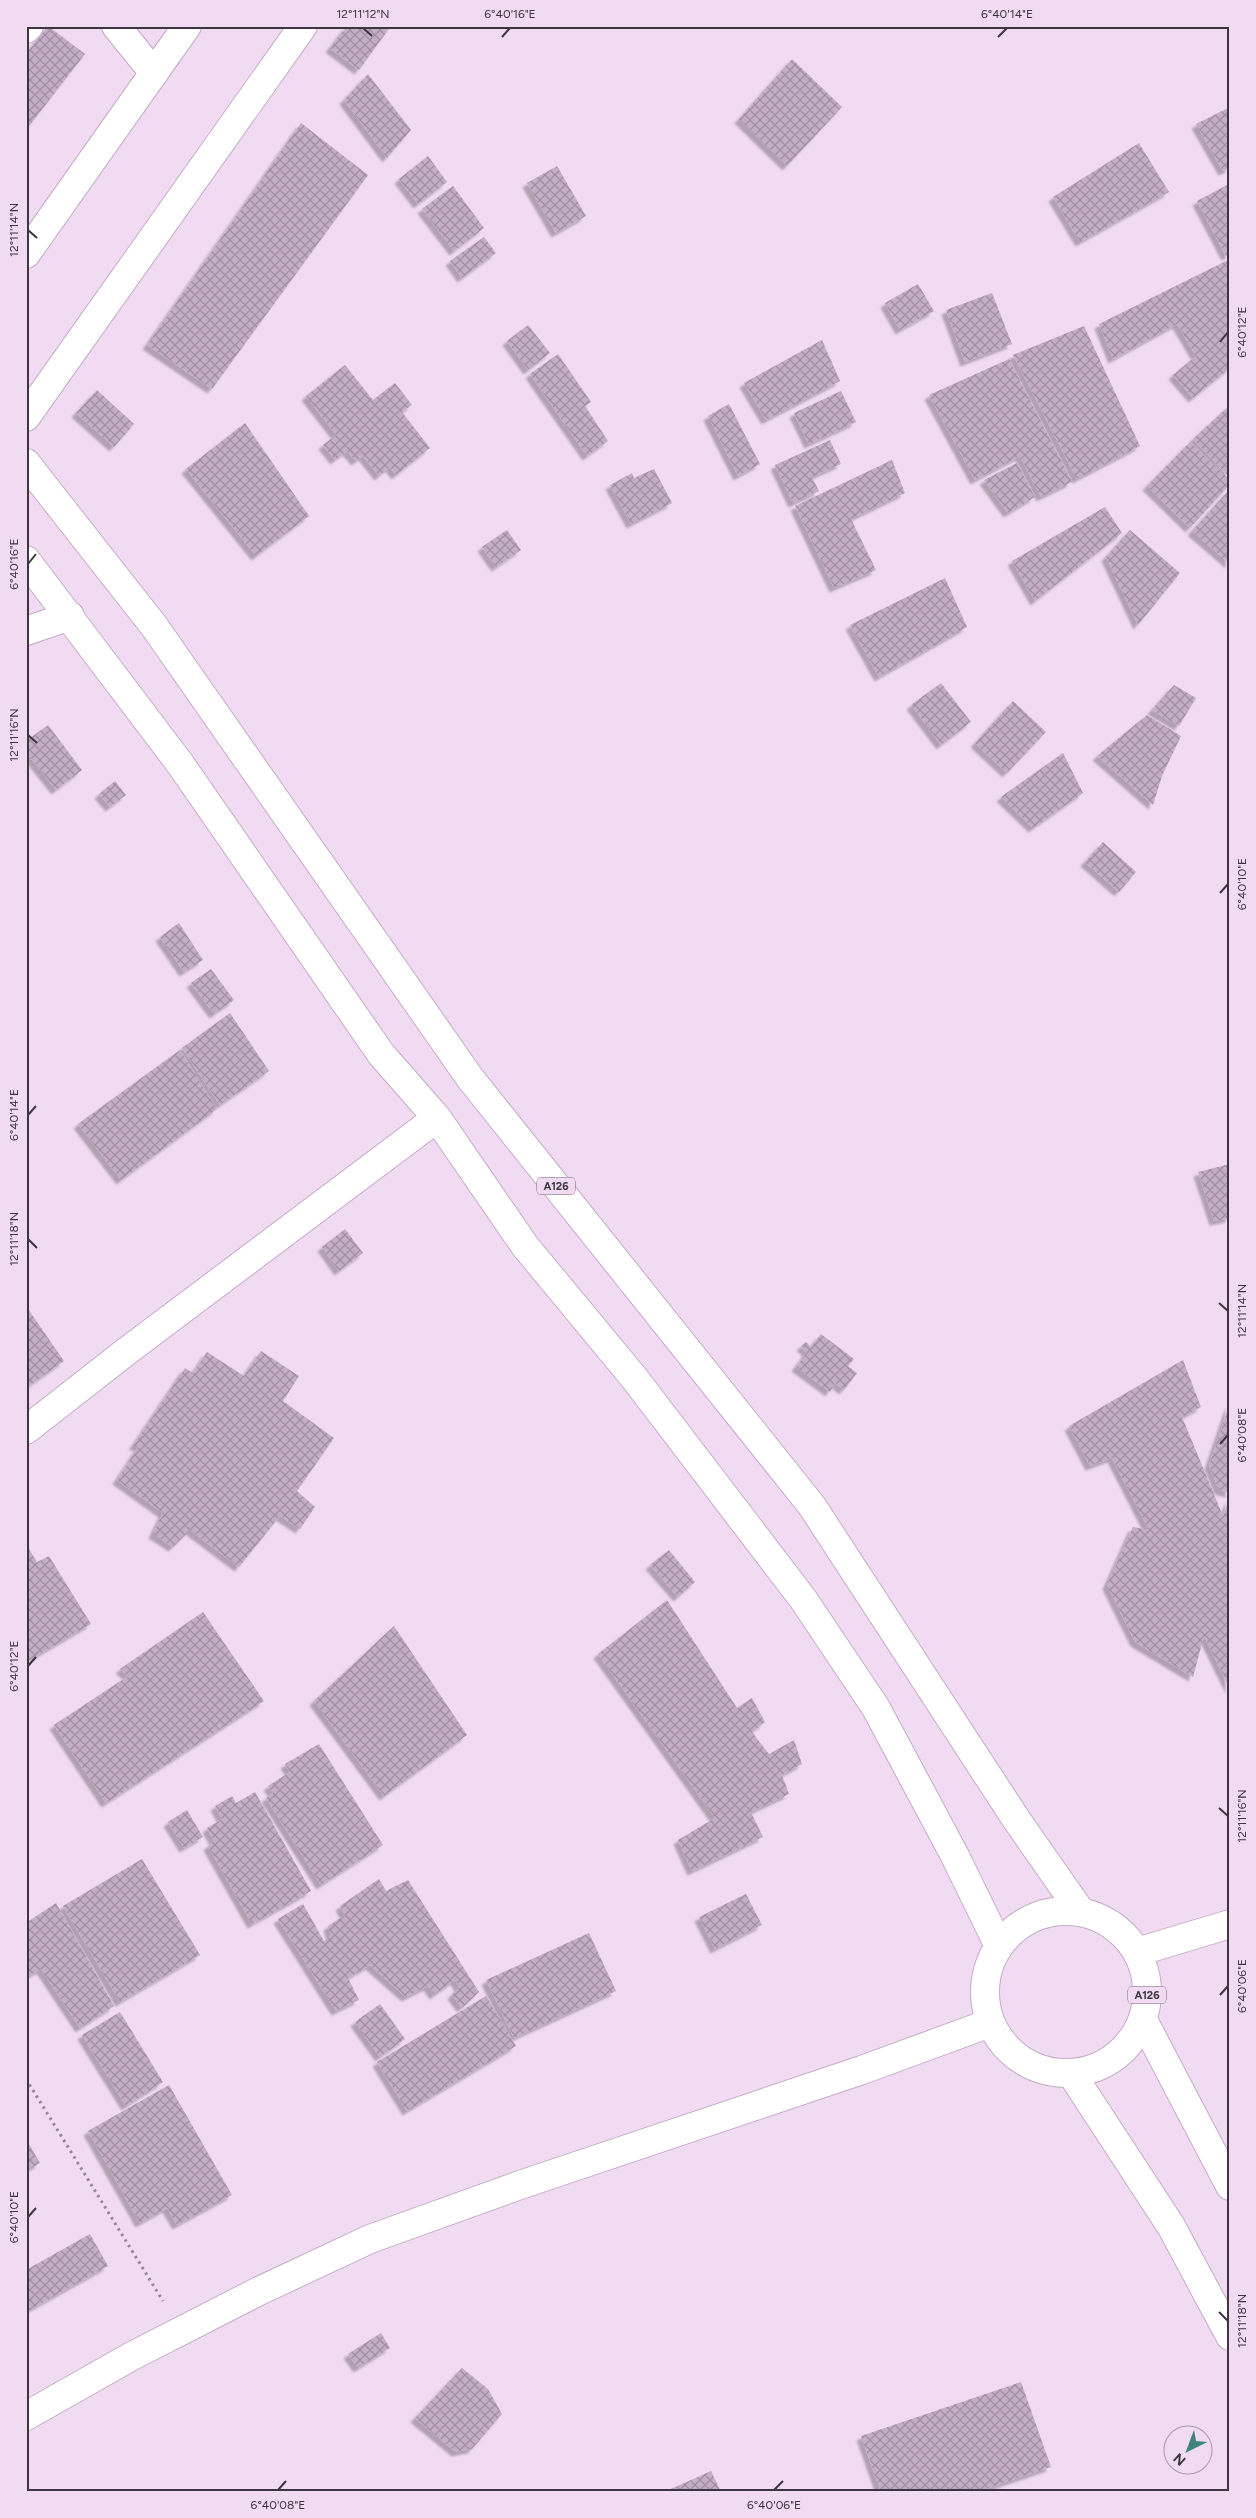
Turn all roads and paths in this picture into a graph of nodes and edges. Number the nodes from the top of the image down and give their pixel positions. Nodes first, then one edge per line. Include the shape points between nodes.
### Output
1 (29, 26) edge
2 (116, 26) edge
3 (187, 26) edge
4 (302, 26) edge
5 (26, 29) edge
6 (154, 73) junction
7 (26, 254) edge
8 (26, 417) edge
9 (26, 463) edge
10 (26, 560) edge
11 (70, 616) junction
12 (26, 631) edge
13 (437, 1118) junction
14 (26, 1430) edge
15 (1081, 1912) junction
16 (1230, 1924) edge
17 (998, 1944) junction
18 (1137, 1952) junction
19 (1142, 2020) junction
20 (990, 2023) junction
21 (1071, 2073) junction
22 (26, 2079) edge
23 (1230, 2186) edge
24 (181, 2331) junction
25 (1230, 2336) edge
26 (26, 2416) edge

1 - 5 main road
2 - 6 main road
3 - 6 main road
4 - 8 main road
6 - 7 main road
9 - 15 main road, A126 via 154,626 470,1078 812,1506 1016,1819
10 - 11 main road
11 - 12 main road
11 - 13 main road via 192,781 381,1054
13 - 14 main road
13 - 17 main road via 525,1246 635,1379 803,1599 876,1708
15 - 17 main road, A126 via 1058,1910 1035,1916 1015,1927
15 - 18 main road, A126 via 1104,1919 1123,1934
16 - 18 main road
17 - 20 main road, A126 via 988,1965 984,1988
18 - 19 main road, A126 via 1146,1974 1147,1997
19 - 21 main road, A126 via 1131,2041 1114,2058 1094,2068
19 - 23 main road, A126
20 - 21 main road, A126 via 999,2039 1024,2062 1038,2068
20 - 24 main road via 370,2239
21 - 25 main road via 1170,2226
22 - 24 path
24 - 26 main road

